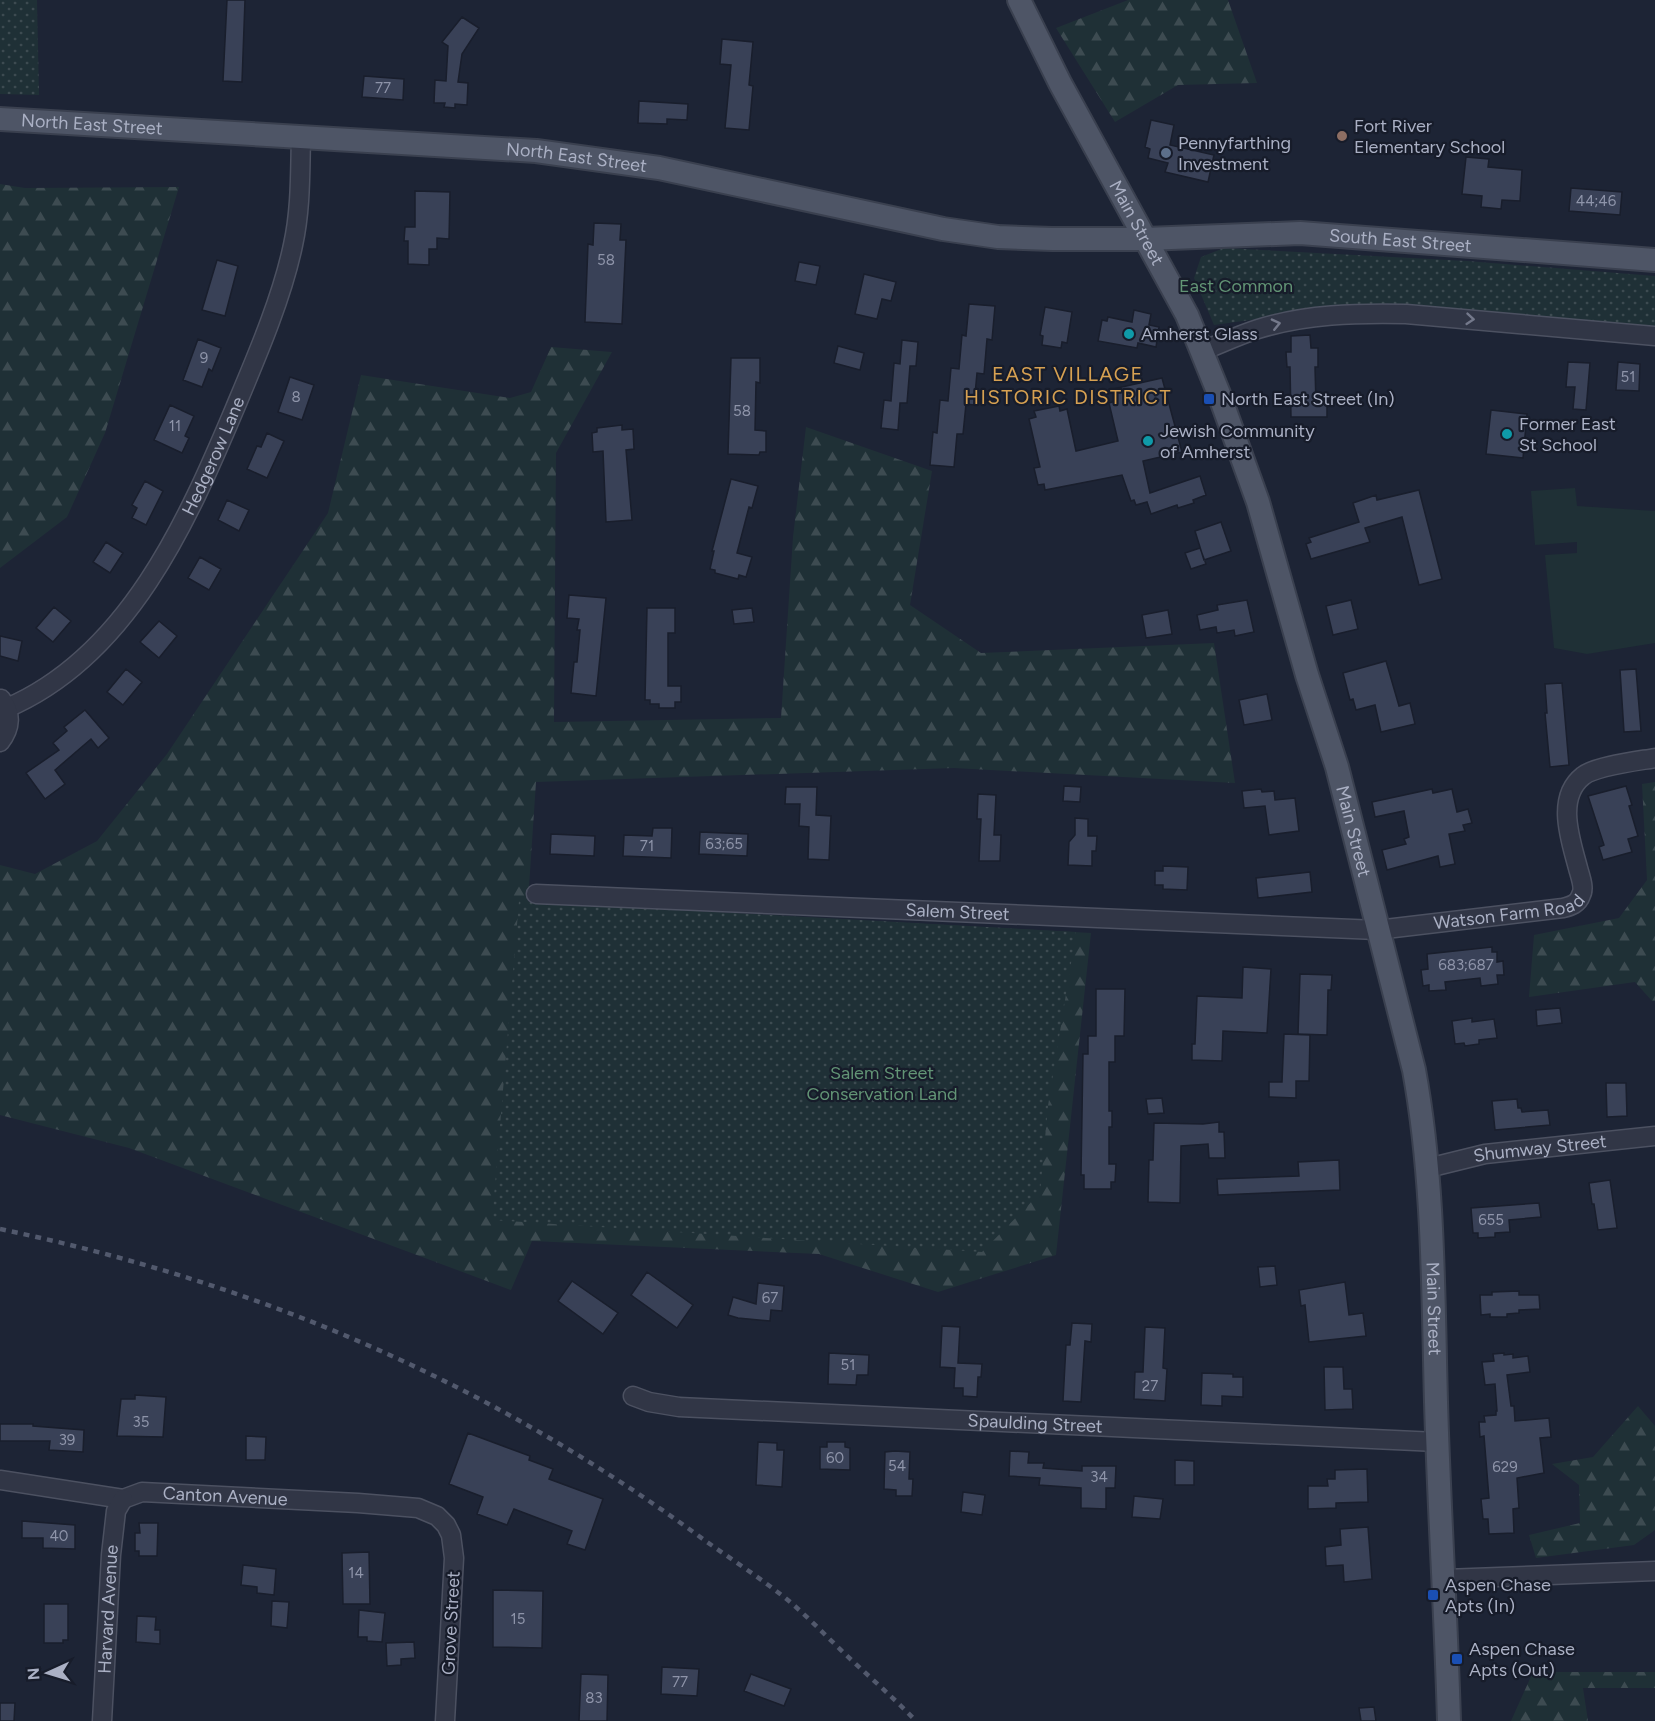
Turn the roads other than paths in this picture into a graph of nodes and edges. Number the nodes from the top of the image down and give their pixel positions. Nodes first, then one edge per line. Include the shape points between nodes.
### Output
1 (1019, 0) edge
2 (0, 119) edge
3 (301, 136) junction
4 (1146, 239) junction
5 (1655, 260) edge
6 (1655, 336) edge
7 (1202, 351) junction
8 (3, 703) edge
9 (0, 742) edge
10 (1655, 758) edge
11 (536, 894) dead end
12 (1377, 930) junction
13 (1655, 1136) edge
14 (1428, 1168) junction
15 (633, 1396) dead end
16 (1437, 1442) junction
17 (0, 1480) edge
18 (123, 1499) junction
19 (447, 1527) joint
20 (1655, 1571) edge
21 (1445, 1579) junction
22 (102, 1721) edge
23 (445, 1721) edge
24 (1449, 1721) edge

1 - 4 main road, Main Street
2 - 3 main road, North East Street
3 - 4 main road, North East Street via 536,151 647,167 998,237
3 - 8 street, Hedgerow Lane via 299,199 288,266 252,369 185,520 134,600 83,660 46,688
4 - 5 main road, South East Street via 1300,233
4 - 7 main road, Main Street
7 -> 6 street via 1278,324 1372,313
7 - 12 main road, Main Street via 1267,528 1337,767
8 - 9 street, Hedgerow Lane via 9,726
10 - 12 street, Watson Farm Road via 1583,775 1573,789 1567,805 1568,831 1582,882 1582,894 1575,905
11 - 12 street, Salem Street
12 - 14 main road, Main Street via 1414,1070
13 - 14 street, Shumway Street via 1485,1154
14 - 16 main road, Main Street
15 - 16 street, Spaulding Street via 679,1407
16 - 21 main road, Main Street
17 - 18 street, Canton Avenue
18 - 19 street, Canton Avenue via 142,1492 418,1508 436,1516
18 - 22 street, Harvard Avenue via 114,1522
19 - 23 street, Grove Street via 455,1574
20 - 21 street
21 - 24 main road, Main Street

